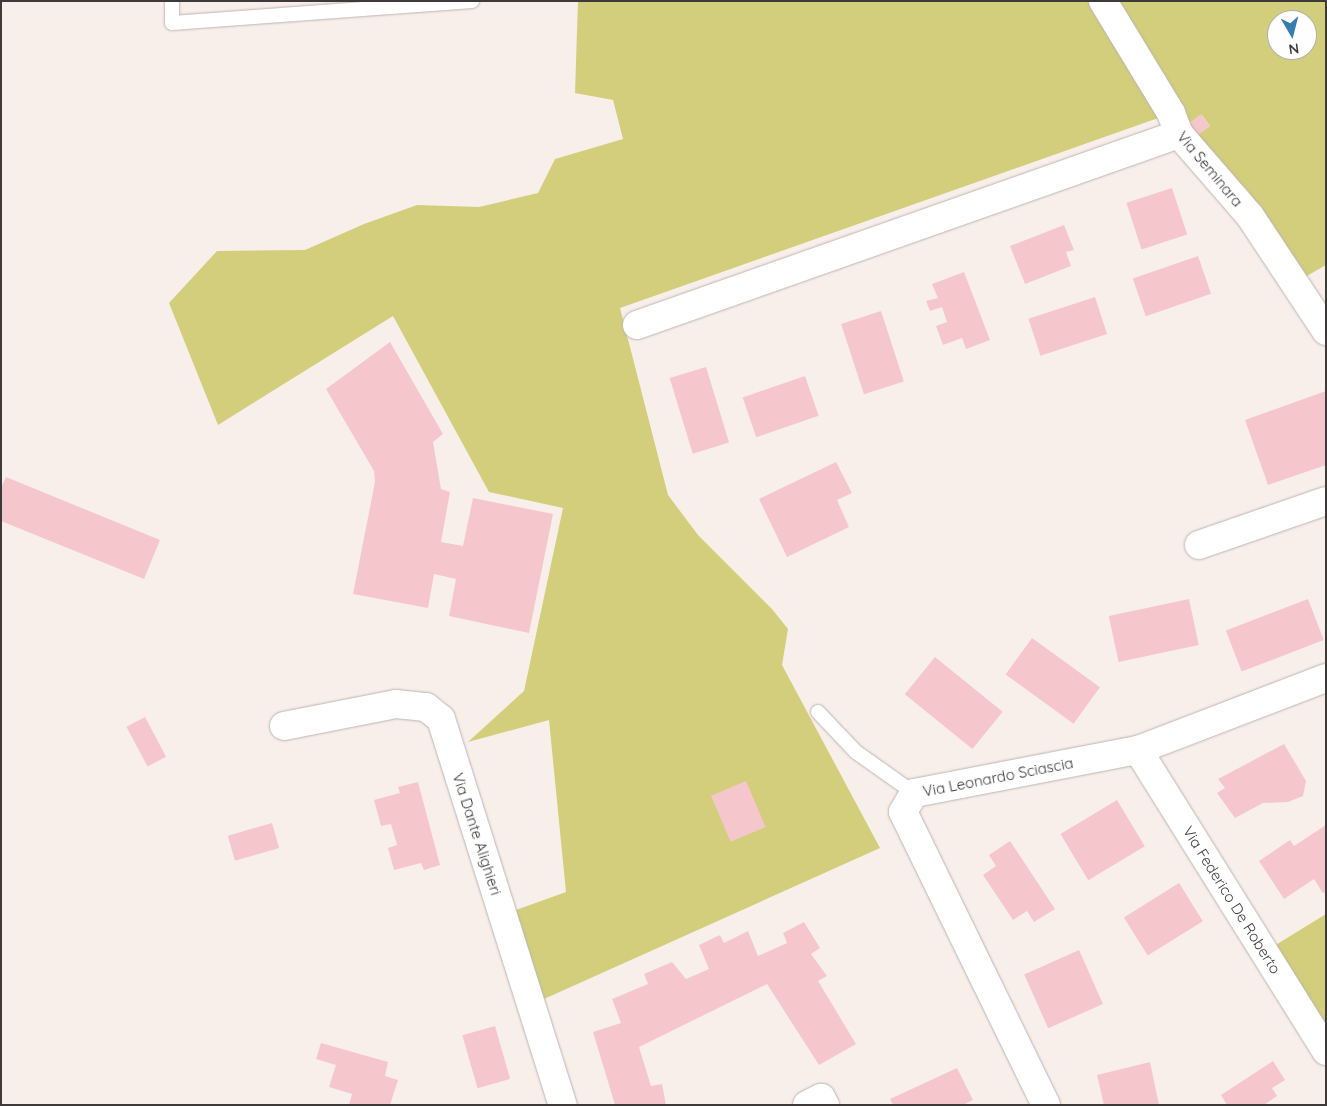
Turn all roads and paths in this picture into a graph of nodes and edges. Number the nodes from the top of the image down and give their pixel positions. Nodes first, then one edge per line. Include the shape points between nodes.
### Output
1 (172, 1) edge
2 (472, 1) edge
3 (1103, 1) edge
4 (1179, 134) junction
5 (637, 325) dead end
6 (1326, 332) edge
7 (1326, 501) edge
8 (1199, 546) dead end
9 (1326, 678) edge
10 (818, 712) dead end
11 (284, 726) dead end
12 (1138, 750) junction
13 (914, 793) junction
14 (1326, 1051) edge
15 (563, 1105) edge
16 (1046, 1105) edge

1 - 2 lane via 172,23
3 - 4 street, Via Seminara via 1171,113
4 - 5 street
4 - 6 street, Via Seminara via 1250,216
7 - 8 street
9 - 12 street, Via Leonardo Sciascia
10 - 13 lane via 856,752
11 - 15 street, Via Dante Alighieri via 396,704 426,707 441,719
12 - 13 street, Via Leonardo Sciascia
12 - 14 street, Via Federico De Roberto
13 - 16 street, Via Leonardo Sciascia via 903,812

